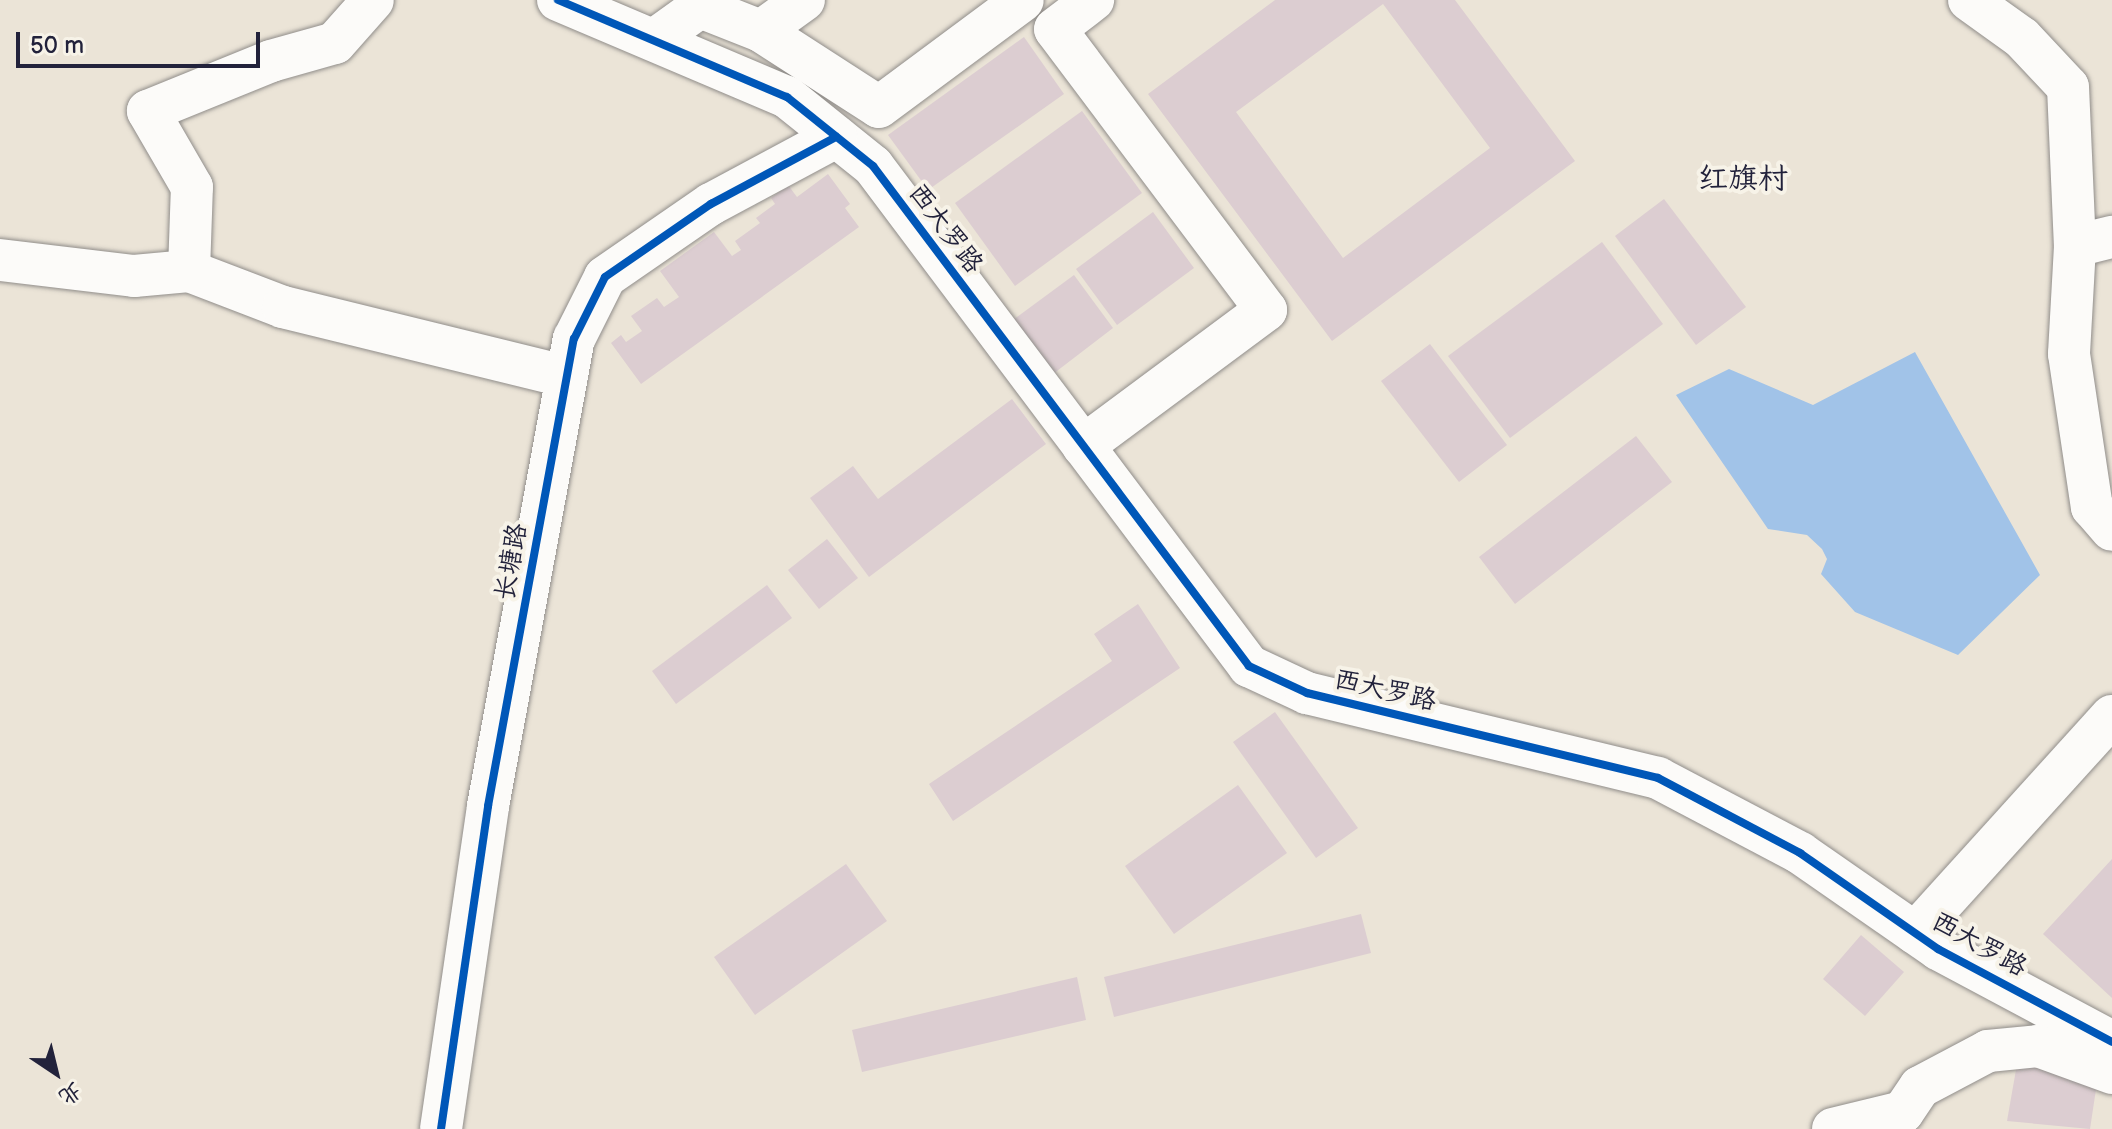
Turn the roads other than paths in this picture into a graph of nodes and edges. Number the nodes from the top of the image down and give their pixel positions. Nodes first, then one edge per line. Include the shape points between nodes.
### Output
1 (373, 0) edge
2 (558, 0) edge
3 (804, 0) edge
4 (1023, 0) edge
5 (1093, 0) edge
6 (1969, 0) edge
7 (1045, 14) edge
8 (761, 31) junction
9 (654, 40) junction
10 (836, 137) junction
11 (2093, 242) edge
12 (0, 260) edge
13 (189, 271) junction
14 (567, 377) junction
15 (1083, 446) junction
16 (2112, 530) edge
17 (2112, 716) edge
18 (1915, 933) junction
19 (2112, 1042) edge
20 (2112, 1073) edge
21 (1915, 1120) edge
22 (441, 1129) edge
23 (1833, 1129) edge

1 - 13 street via 335,43 271,61 148,111 192,187
2 - 9 street, 西大罗路
3 - 8 street
4 - 8 street via 879,107
5 - 7 street
6 - 11 street via 2022,38 2068,87
7 - 15 street via 1266,310
8 - 9 street via 700,7
9 - 10 street, 西大罗路 via 787,97
10 - 14 street, 长塘路 via 711,204 605,277 574,339
10 - 15 street, 西大罗路 via 873,166
11 - 16 street via 2069,354 2092,507
12 - 13 street via 134,276
13 - 14 street via 283,307
14 - 22 street, 长塘路 via 486,821
15 - 18 street, 西大罗路 via 1249,666 1307,693 1658,778 1800,853
17 - 18 street
18 - 19 street, 西大罗路
20 - 21 street via 2038,1046 1988,1051 1920,1087
21 - 23 street

